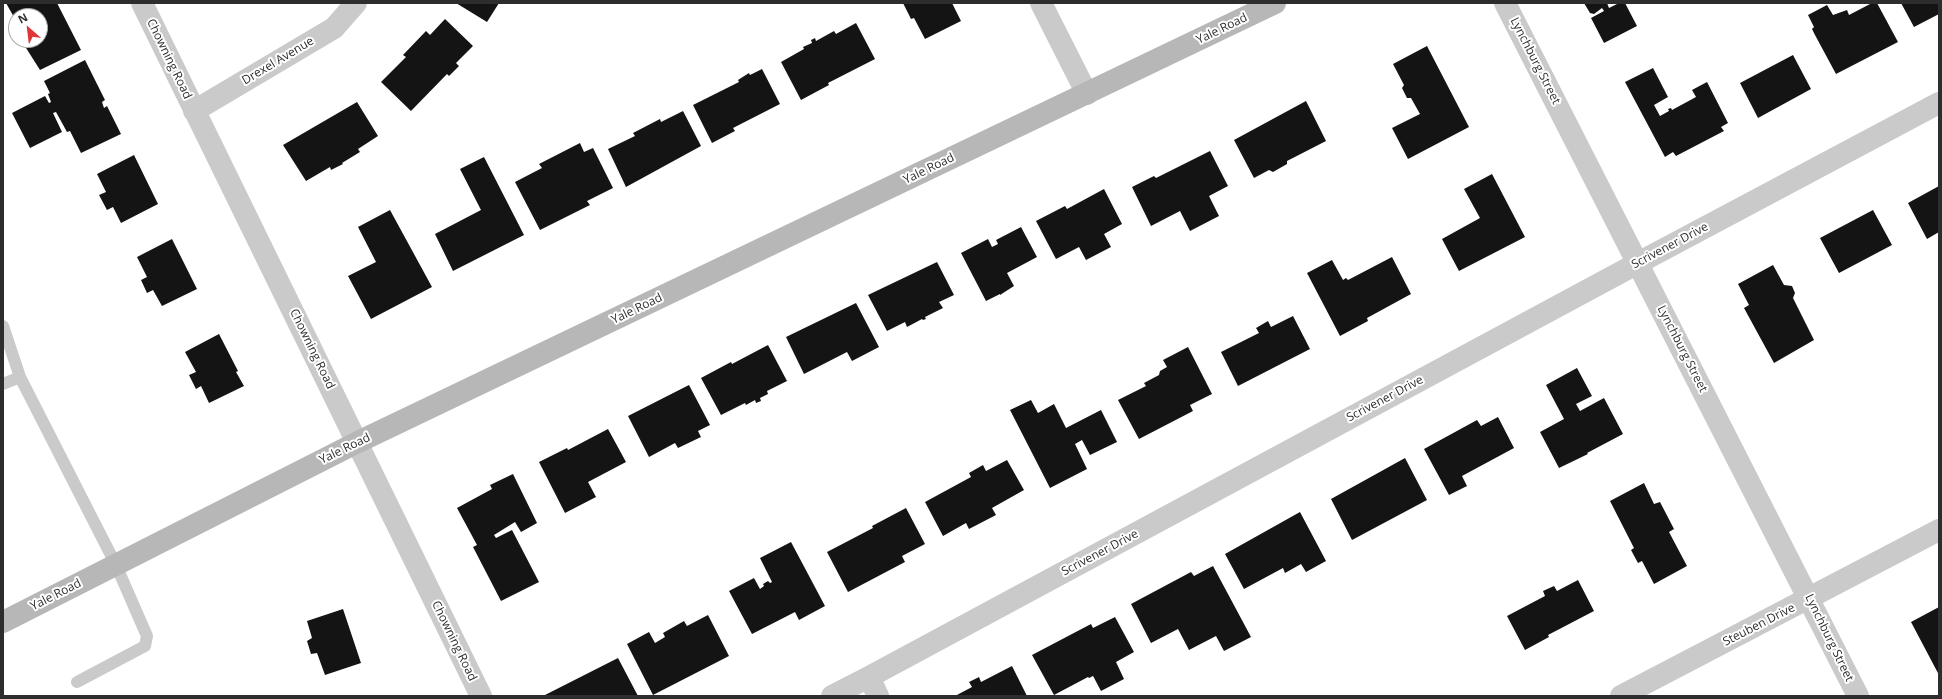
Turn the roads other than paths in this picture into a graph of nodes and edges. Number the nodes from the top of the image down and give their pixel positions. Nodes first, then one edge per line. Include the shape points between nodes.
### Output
1 (142, 3) edge
2 (356, 3) edge
3 (1041, 3) edge
4 (1275, 3) edge
5 (1505, 3) edge
6 (1087, 94) junction
7 (1939, 103) edge
8 (194, 111) junction
9 (1638, 263) junction
10 (3, 326) edge
11 (20, 377) junction
12 (3, 384) edge
13 (358, 442) junction
14 (1939, 530) edge
15 (116, 565) junction
16 (1810, 598) junction
17 (3, 622) edge
18 (77, 682) dead end
19 (874, 687) edge
20 (481, 696) edge
21 (832, 696) edge
22 (1621, 696) edge
23 (1858, 696) edge

1 - 8 street, Chowning Road
2 - 8 street, Drexel Avenue via 334,28
3 - 6 street
4 - 6 main road, Yale Road
5 - 9 street, Lynchburg Street
6 - 13 main road, Yale Road
7 - 9 street, Scrivener Drive
8 - 13 street, Chowning Road
9 - 16 street, Lynchburg Street
9 - 19 street, Scrivener Drive
10 - 11 lane
11 - 12 lane
11 - 15 lane
13 - 15 main road, Yale Road
13 - 20 street, Chowning Road
14 - 16 street, Steuben Drive
15 - 17 main road, Yale Road
15 - 18 lane via 147,636 145,646
16 - 22 street, Steuben Drive
16 - 23 street, Lynchburg Street
19 - 21 street, Scrivener Drive

